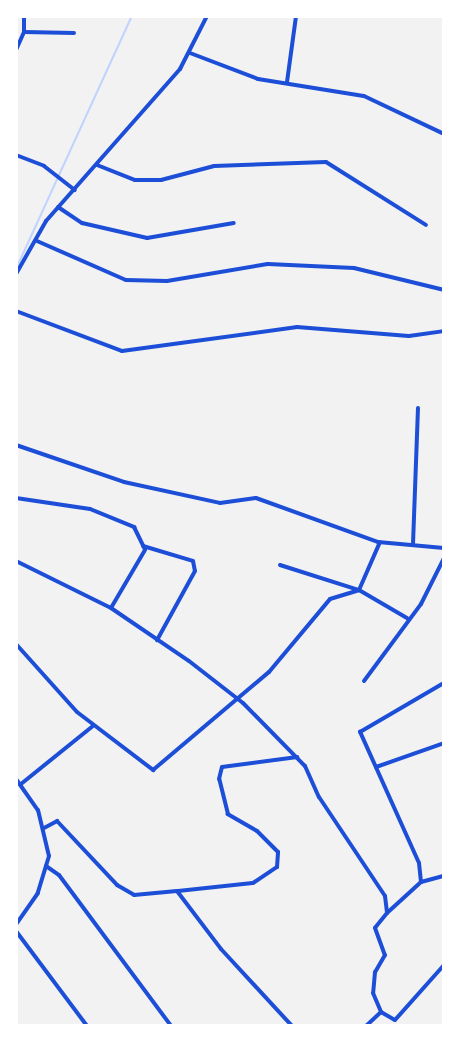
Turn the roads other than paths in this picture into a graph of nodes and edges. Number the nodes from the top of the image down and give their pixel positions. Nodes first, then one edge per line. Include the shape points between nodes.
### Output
1 (24, 16) edge
2 (207, 16) edge
3 (296, 16) edge
4 (24, 32) junction
5 (74, 33) dead end
6 (16, 50) edge
7 (190, 52) junction
8 (287, 82) junction
9 (444, 134) edge
10 (16, 155) edge
11 (97, 165) junction
12 (75, 190) junction
13 (58, 207) junction
14 (234, 223) dead end
15 (426, 225) dead end
16 (37, 241) junction
17 (16, 274) edge
18 (444, 290) edge
19 (16, 311) edge
20 (444, 331) edge
21 (418, 408) dead end
22 (16, 445) edge
23 (16, 498) edge
24 (380, 542) junction
25 (413, 544) junction
26 (143, 546) junction
27 (444, 548) edge
28 (444, 558) edge
29 (16, 561) edge
30 (280, 565) dead end
31 (359, 590) junction
32 (111, 608) junction
33 (408, 618) junction
34 (157, 640) junction
35 (16, 644) edge
36 (364, 681) dead end
37 (444, 683) edge
38 (235, 698) junction
39 (93, 726) junction
40 (444, 743) edge
41 (298, 757) junction
42 (376, 767) junction
43 (16, 779) edge
44 (21, 784) junction
45 (44, 828) junction
46 (46, 866) junction
47 (444, 876) edge
48 (421, 882) junction
49 (177, 891) junction
50 (387, 913) junction
51 (16, 924) edge
52 (16, 931) edge
53 (444, 965) edge
54 (381, 1012) junction
55 (87, 1026) edge
56 (171, 1026) edge
57 (292, 1026) edge
58 (366, 1026) edge

1 - 4 street
2 - 7 street
3 - 8 street
4 - 5 street
4 - 6 street
7 - 8 street via 258,79
7 - 11 street
8 - 9 street via 364,96
10 - 12 street via 44,166
11 - 12 street
11 - 15 street via 135,180 152,180 214,166 326,162
12 - 13 street
13 - 14 street via 82,223 147,238
13 - 16 street
16 - 17 street
16 - 18 street via 126,280 167,281 268,264 354,268
19 - 20 street via 122,351 297,327 409,336
21 - 25 street
22 - 24 street via 124,482 198,499 256,498
23 - 26 street via 118,518 134,527
24 - 25 street
24 - 31 street
25 - 27 street
26 - 32 street
26 - 34 street via 192,561 195,571
28 - 33 street via 431,589
29 - 32 street
30 - 31 street
31 - 33 street
31 - 38 street via 330,599 269,672
32 - 34 street
33 - 36 street
34 - 38 street
35 - 39 street
37 - 42 street via 360,732
38 - 39 street via 153,770
38 - 41 street
39 - 44 street
40 - 42 street
41 - 49 street via 222,768 219,779 228,814 258,831 278,852 278,867 253,883
41 - 50 street via 385,896
42 - 48 street via 419,863
43 - 44 street
44 - 45 street
45 - 46 street
45 - 49 street via 57,822 117,885 134,895
46 - 51 street via 38,893
46 - 56 street via 59,875
47 - 48 street
48 - 50 street
49 - 57 street via 221,949
50 - 54 street via 375,928 385,955 375,972 373,993
52 - 55 street
53 - 54 street via 395,1020
54 - 58 street

